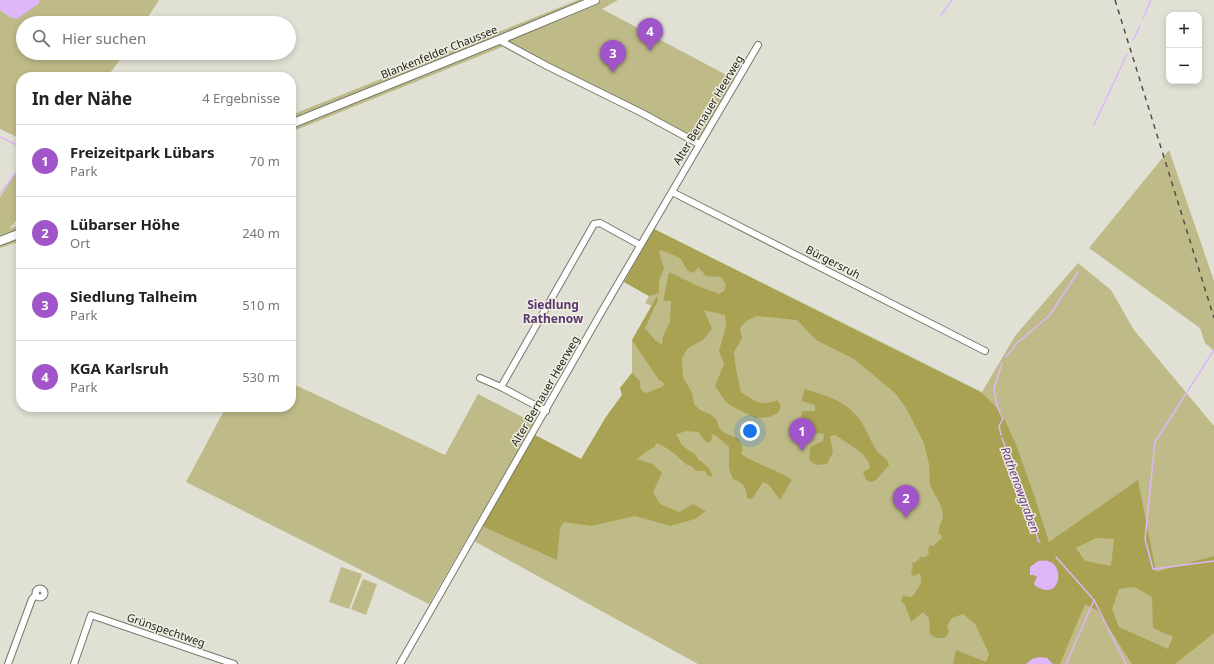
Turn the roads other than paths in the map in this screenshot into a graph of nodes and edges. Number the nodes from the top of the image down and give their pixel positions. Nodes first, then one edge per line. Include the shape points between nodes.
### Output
1 (595, 0) edge
2 (499, 40) junction
3 (758, 45) dead end
4 (296, 122) edge
5 (699, 144) junction
6 (672, 192) junction
7 (16, 235) edge
8 (0, 241) edge
9 (640, 245) junction
10 (985, 351) dead end
11 (480, 378) dead end
12 (501, 387) junction
13 (546, 412) junction
14 (36, 595) dead end
15 (8, 664) edge
16 (76, 664) edge
17 (234, 664) edge
18 (400, 664) edge

1 - 2 street, Blankenfelder Chaussee
2 - 4 street, Blankenfelder Chaussee
2 - 5 street
3 - 5 street, Alter Bernauer Heerweg
5 - 6 street, Alter Bernauer Heerweg
6 - 9 street, Alter Bernauer Heerweg
6 - 10 street, Bürgersruh
7 - 8 street
9 - 12 street via 600,223 594,224
9 - 13 street, Alter Bernauer Heerweg
11 - 12 street
12 - 13 street
13 - 18 street, Alter Bernauer Heerweg
14 - 15 street via 32,599
16 - 17 street, Grünspechtweg via 92,615

